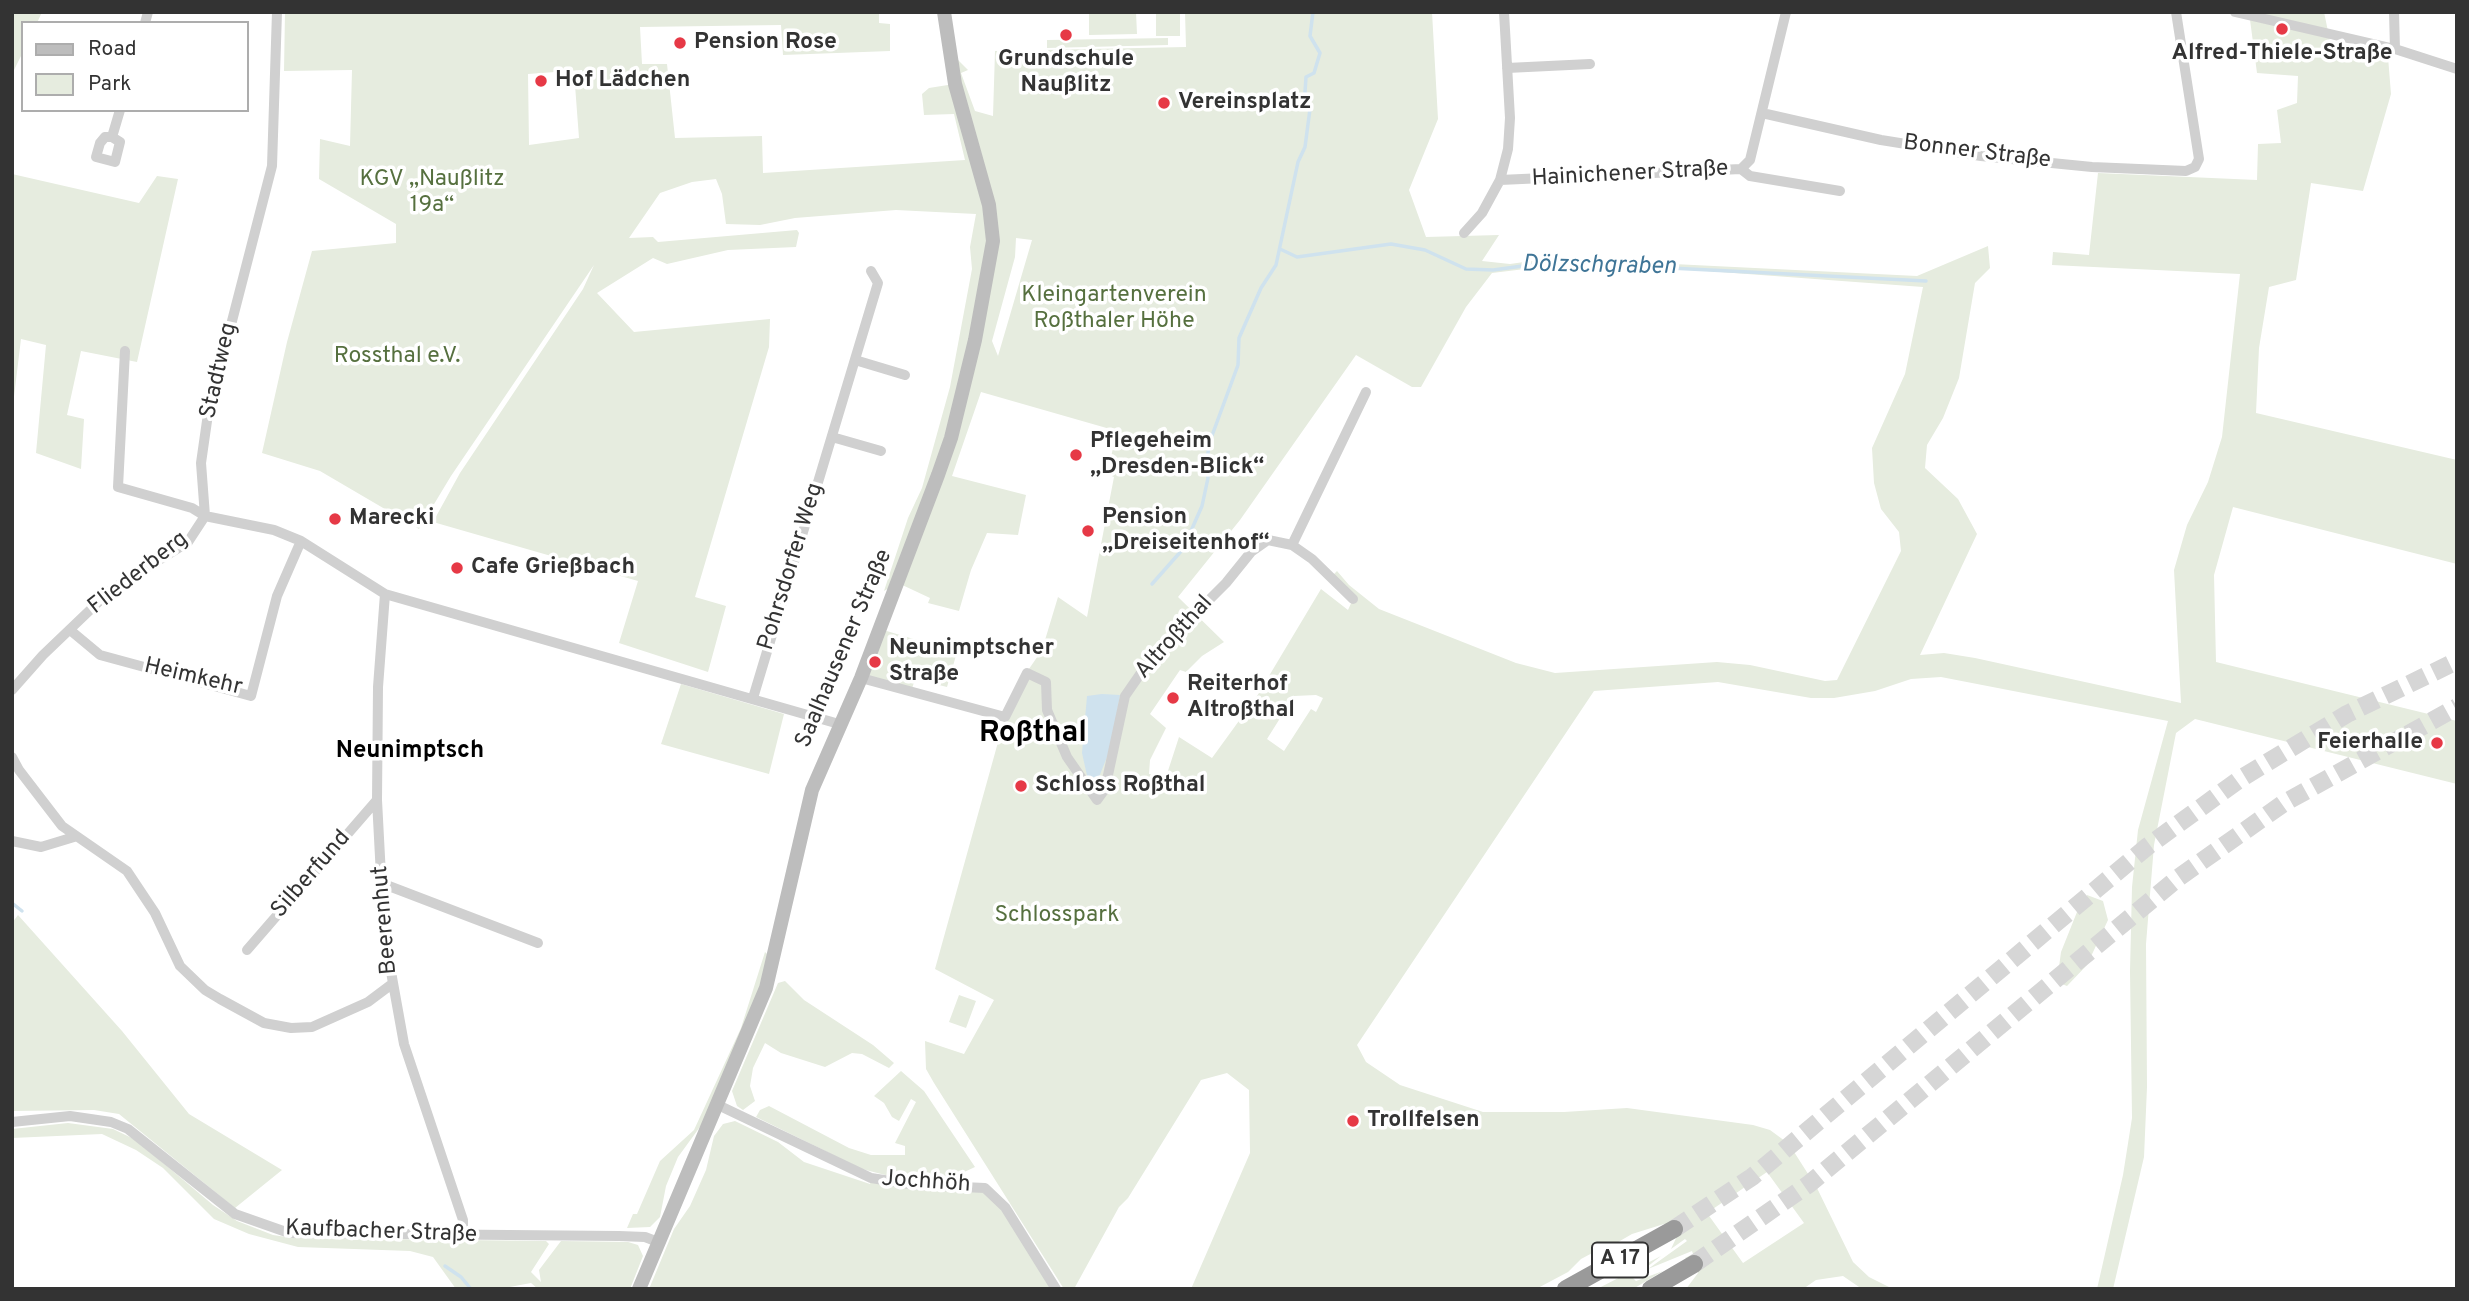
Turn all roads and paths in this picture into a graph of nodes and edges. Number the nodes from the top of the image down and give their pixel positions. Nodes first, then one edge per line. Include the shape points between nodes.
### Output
1 (277, 12) edge
2 (944, 12) edge
3 (1504, 12) edge
4 (1786, 12) edge
5 (2176, 12) edge
6 (2235, 12) edge
7 (2394, 12) edge
8 (2395, 49) junction
9 (1590, 64) dead end
10 (1507, 68) junction
11 (2457, 69) edge
12 (119, 112) edge
13 (1762, 113) junction
14 (112, 137) dead end
15 (1741, 169) junction
16 (1500, 180) junction
17 (1840, 191) dead end
18 (1464, 233) dead end
19 (871, 271) dead end
20 (125, 351) dead end
21 (855, 360) junction
22 (905, 375) dead end
23 (1366, 392) dead end
24 (832, 437) junction
25 (881, 451) dead end
26 (205, 516) junction
27 (300, 541) junction
28 (1292, 545) junction
29 (385, 594) junction
30 (1353, 599) dead end
31 (70, 630) junction
32 (861, 678) junction
33 (12, 690) edge
34 (753, 698) junction
35 (839, 724) junction
36 (12, 757) edge
37 (377, 800) junction
38 (74, 838) junction
39 (12, 841) edge
40 (381, 883) junction
41 (538, 943) dead end
42 (247, 950) dead end
43 (392, 984) junction
44 (718, 1105) junction
45 (12, 1122) edge
46 (1674, 1230) tunnel mouth
47 (463, 1236) junction
48 (658, 1242) junction
49 (1694, 1264) tunnel mouth
50 (639, 1289) edge
51 (1056, 1289) edge
52 (1566, 1289) edge
53 (1651, 1289) edge

1 - 26 street, Stadtweg via 272,166 208,414 201,463
2 - 32 street, Saalhausener Straße via 950,61 989,205 993,241 951,438
3 - 10 street
4 - 13 street
5 - 13 street, Bonner Straße via 2199,159 2195,167 2186,170 1980,156
6 - 8 street
7 - 8 street
8 - 11 street
9 - 10 street
10 - 16 street via 1510,118
12 - 14 street
13 - 15 street via 1750,160
15 - 16 street, Hainichener Straße
15 - 17 street, Hainichener Straße via 1750,176
16 - 18 street via 1482,213
19 - 21 street, Pohrsdorfer Weg via 878,283
20 - 26 street via 118,487
21 - 22 street
21 - 24 street, Pohrsdorfer Weg
23 - 28 street
24 - 25 street
24 - 34 street, Pohrsdorfer Weg
26 - 27 street via 247,523
26 - 31 street, Fliederberg via 188,542 111,590
27 - 29 street
27 - 31 street, Heimkehr via 277,596 250,696 100,655
28 - 30 street
28 - 32 street, Altroßthal via 1268,540 1251,552 1152,657 1125,696 1105,789 1097,800 1067,757 1047,710 1046,682 1027,673 1005,717
29 - 34 street
29 - 37 street, Beerenhut via 377,687
31 - 33 street, Fliederberg
32 - 35 street, Saalhausener Straße
34 - 35 street
35 - 44 street, Saalhausener Straße via 811,790 773,965
36 - 38 street
37 - 40 street, Beerenhut
37 - 42 street, Silberfund
38 - 39 street via 41,847
38 - 43 street via 127,871 155,914 180,966 205,990 264,1023 312,1027 368,1002
40 - 41 street
40 - 43 street, Beerenhut
43 - 47 street, Beerenhut via 404,1044 463,1220
44 - 48 street, Saalhausener Straße
44 - 51 street, Jochhöh via 871,1178 985,1188 1005,1207
45 - 47 street, Kaufbacher Straße via 70,1116 128,1129 235,1214 271,1229
46 - 52 highway, A 17
47 - 48 street, Kaufbacher Straße via 619,1236
48 - 50 street, Saalhausener Straße
49 - 53 highway, A 17

